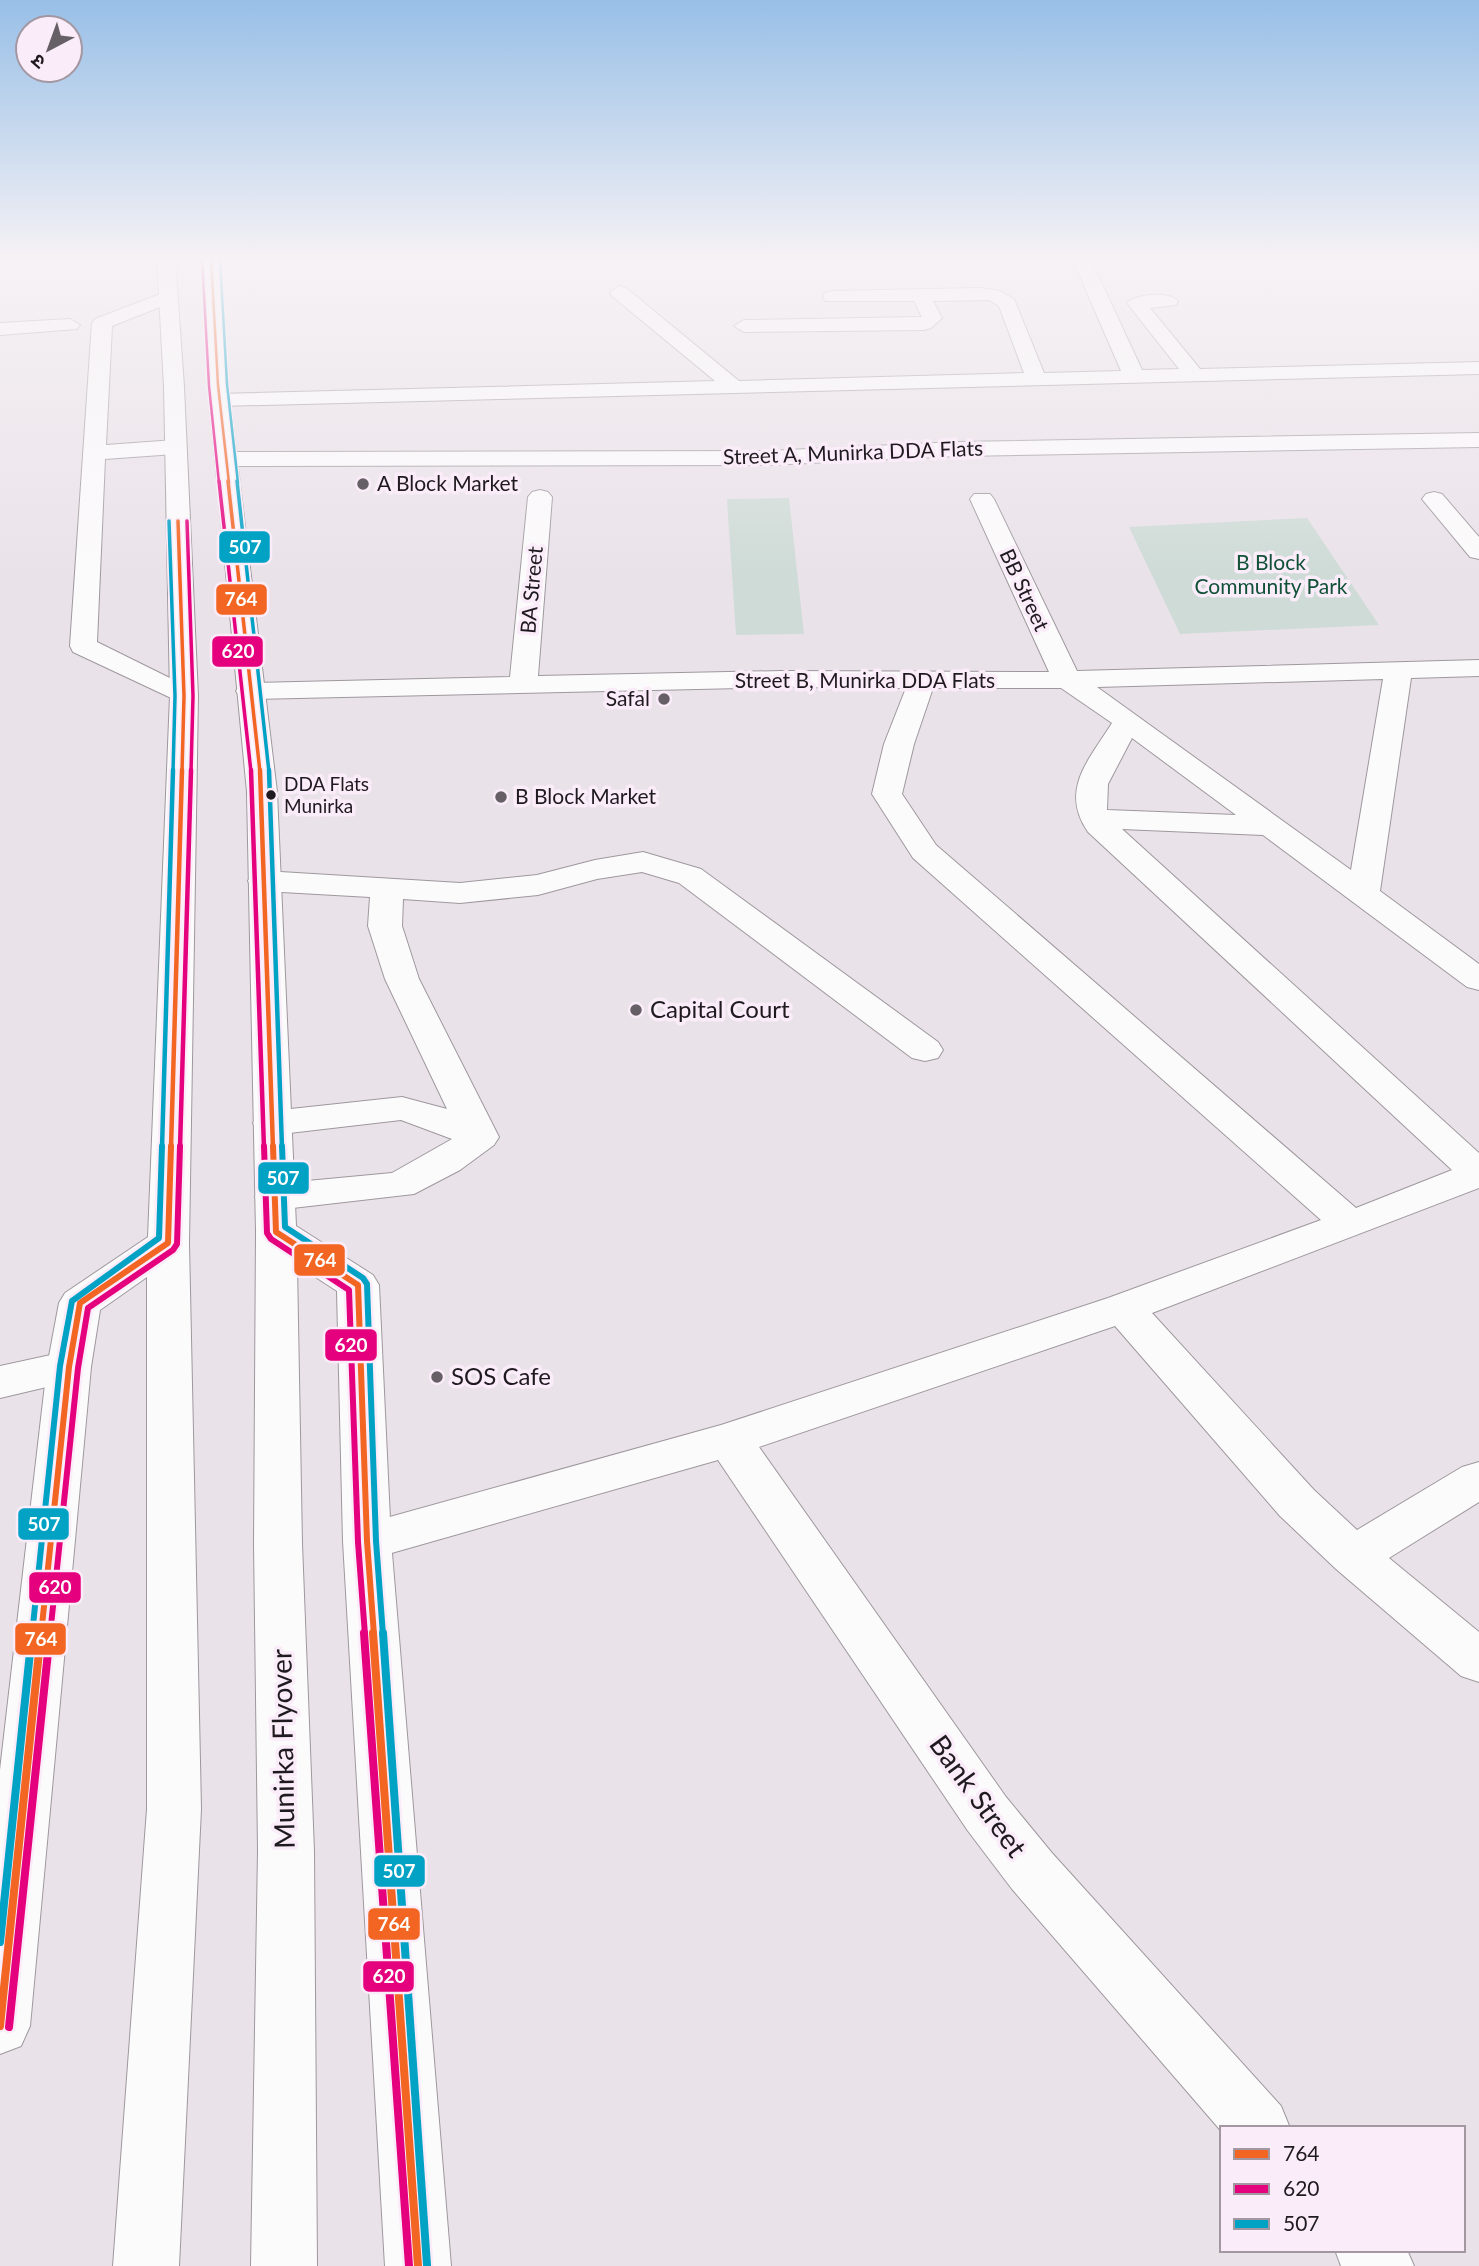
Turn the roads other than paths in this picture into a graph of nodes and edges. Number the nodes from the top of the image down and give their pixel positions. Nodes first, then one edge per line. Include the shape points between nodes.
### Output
1 (100, 364) edge
2 (171, 364) edge
3 (218, 364) edge
4 (706, 364) edge
5 (1030, 364) edge
6 (1128, 364) edge
7 (1185, 364) edge
8 (1479, 368) edge
9 (1194, 375) junction
10 (1134, 376) junction
11 (1036, 379) junction
12 (733, 386) junction
13 (220, 400) junction
14 (1479, 440) edge
15 (175, 447) junction
16 (96, 453) junction
17 (228, 459) junction
18 (540, 497) dead end
19 (982, 499) dead end
20 (1434, 499) dead end
21 (1479, 552) edge
22 (1479, 668) edge
23 (1398, 670) junction
24 (1067, 680) junction
25 (922, 681) junction
26 (523, 684) junction
27 (250, 691) junction
28 (184, 696) junction
29 (1128, 721) junction
30 (1095, 819) junction
31 (1270, 826) junction
32 (264, 881) junction
33 (387, 890) junction
34 (1363, 895) junction
35 (1479, 980) edge
36 (925, 1050) dead end
37 (272, 1123) junction
38 (480, 1137) junction
39 (1479, 1174) edge
40 (276, 1214) junction
41 (1350, 1224) junction
42 (168, 1243) junction
43 (1122, 1308) junction
44 (69, 1367) junction
45 (0, 1382) edge
46 (729, 1440) junction
47 (1479, 1479) edge
48 (367, 1541) junction
49 (1353, 1556) junction
50 (1479, 1661) edge
51 (0, 2026) edge
52 (1257, 2126) edge
53 (1369, 2252) edge
54 (146, 2266) edge
55 (284, 2266) edge
56 (418, 2266) edge
57 (1381, 2266) edge

1 - 16 street
2 - 15 street
3 - 13 street, Munirka Flyover
4 - 12 street
5 - 11 street
6 - 10 street
7 - 9 street
8 - 9 street
9 - 10 street
10 - 11 street
11 - 12 street
12 - 13 street
13 - 17 street, Munirka Flyover
14 - 17 street, Street A, Munirka DDA Flats via 958,449 766,458
15 - 16 street
15 - 28 street
16 - 28 street via 83,646
17 - 27 street, Munirka Flyover
18 - 26 street, BA Street
19 - 24 street, BB Street
20 - 21 street
22 - 23 street, Street B, Munirka DDA Flats
23 - 24 street, Street B, Munirka DDA Flats
23 - 34 street
24 - 25 street, Street B, Munirka DDA Flats
24 - 29 street
25 - 26 street, Street B, Munirka DDA Flats
25 - 41 street via 887,794 924,851
26 - 27 street, Street B, Munirka DDA Flats
27 - 32 street, Munirka Flyover via 262,792
28 - 42 street
29 - 30 street via 1093,783 1089,796
29 - 31 street
30 - 31 street
30 - 39 street
31 - 34 street
32 - 33 street
32 - 37 street, Munirka Flyover
33 - 36 street via 485,892 643,862 670,868 690,876
33 - 38 street via 385,926 402,979
34 - 35 street
37 - 38 street via 402,1108
37 - 40 street, Munirka Flyover
38 - 40 street via 400,1185
39 - 41 street
40 - 48 street via 358,1285
40 - 55 street, Munirka Flyover via 286,1851
41 - 43 street
42 - 44 street via 80,1303
42 - 54 street via 174,1808
43 - 46 street
43 - 49 street via 1297,1503
44 - 45 street
44 - 51 street
46 - 48 street
46 - 52 street, Bank Street via 987,1814
47 - 49 street
48 - 56 street
49 - 50 street
53 - 57 street

